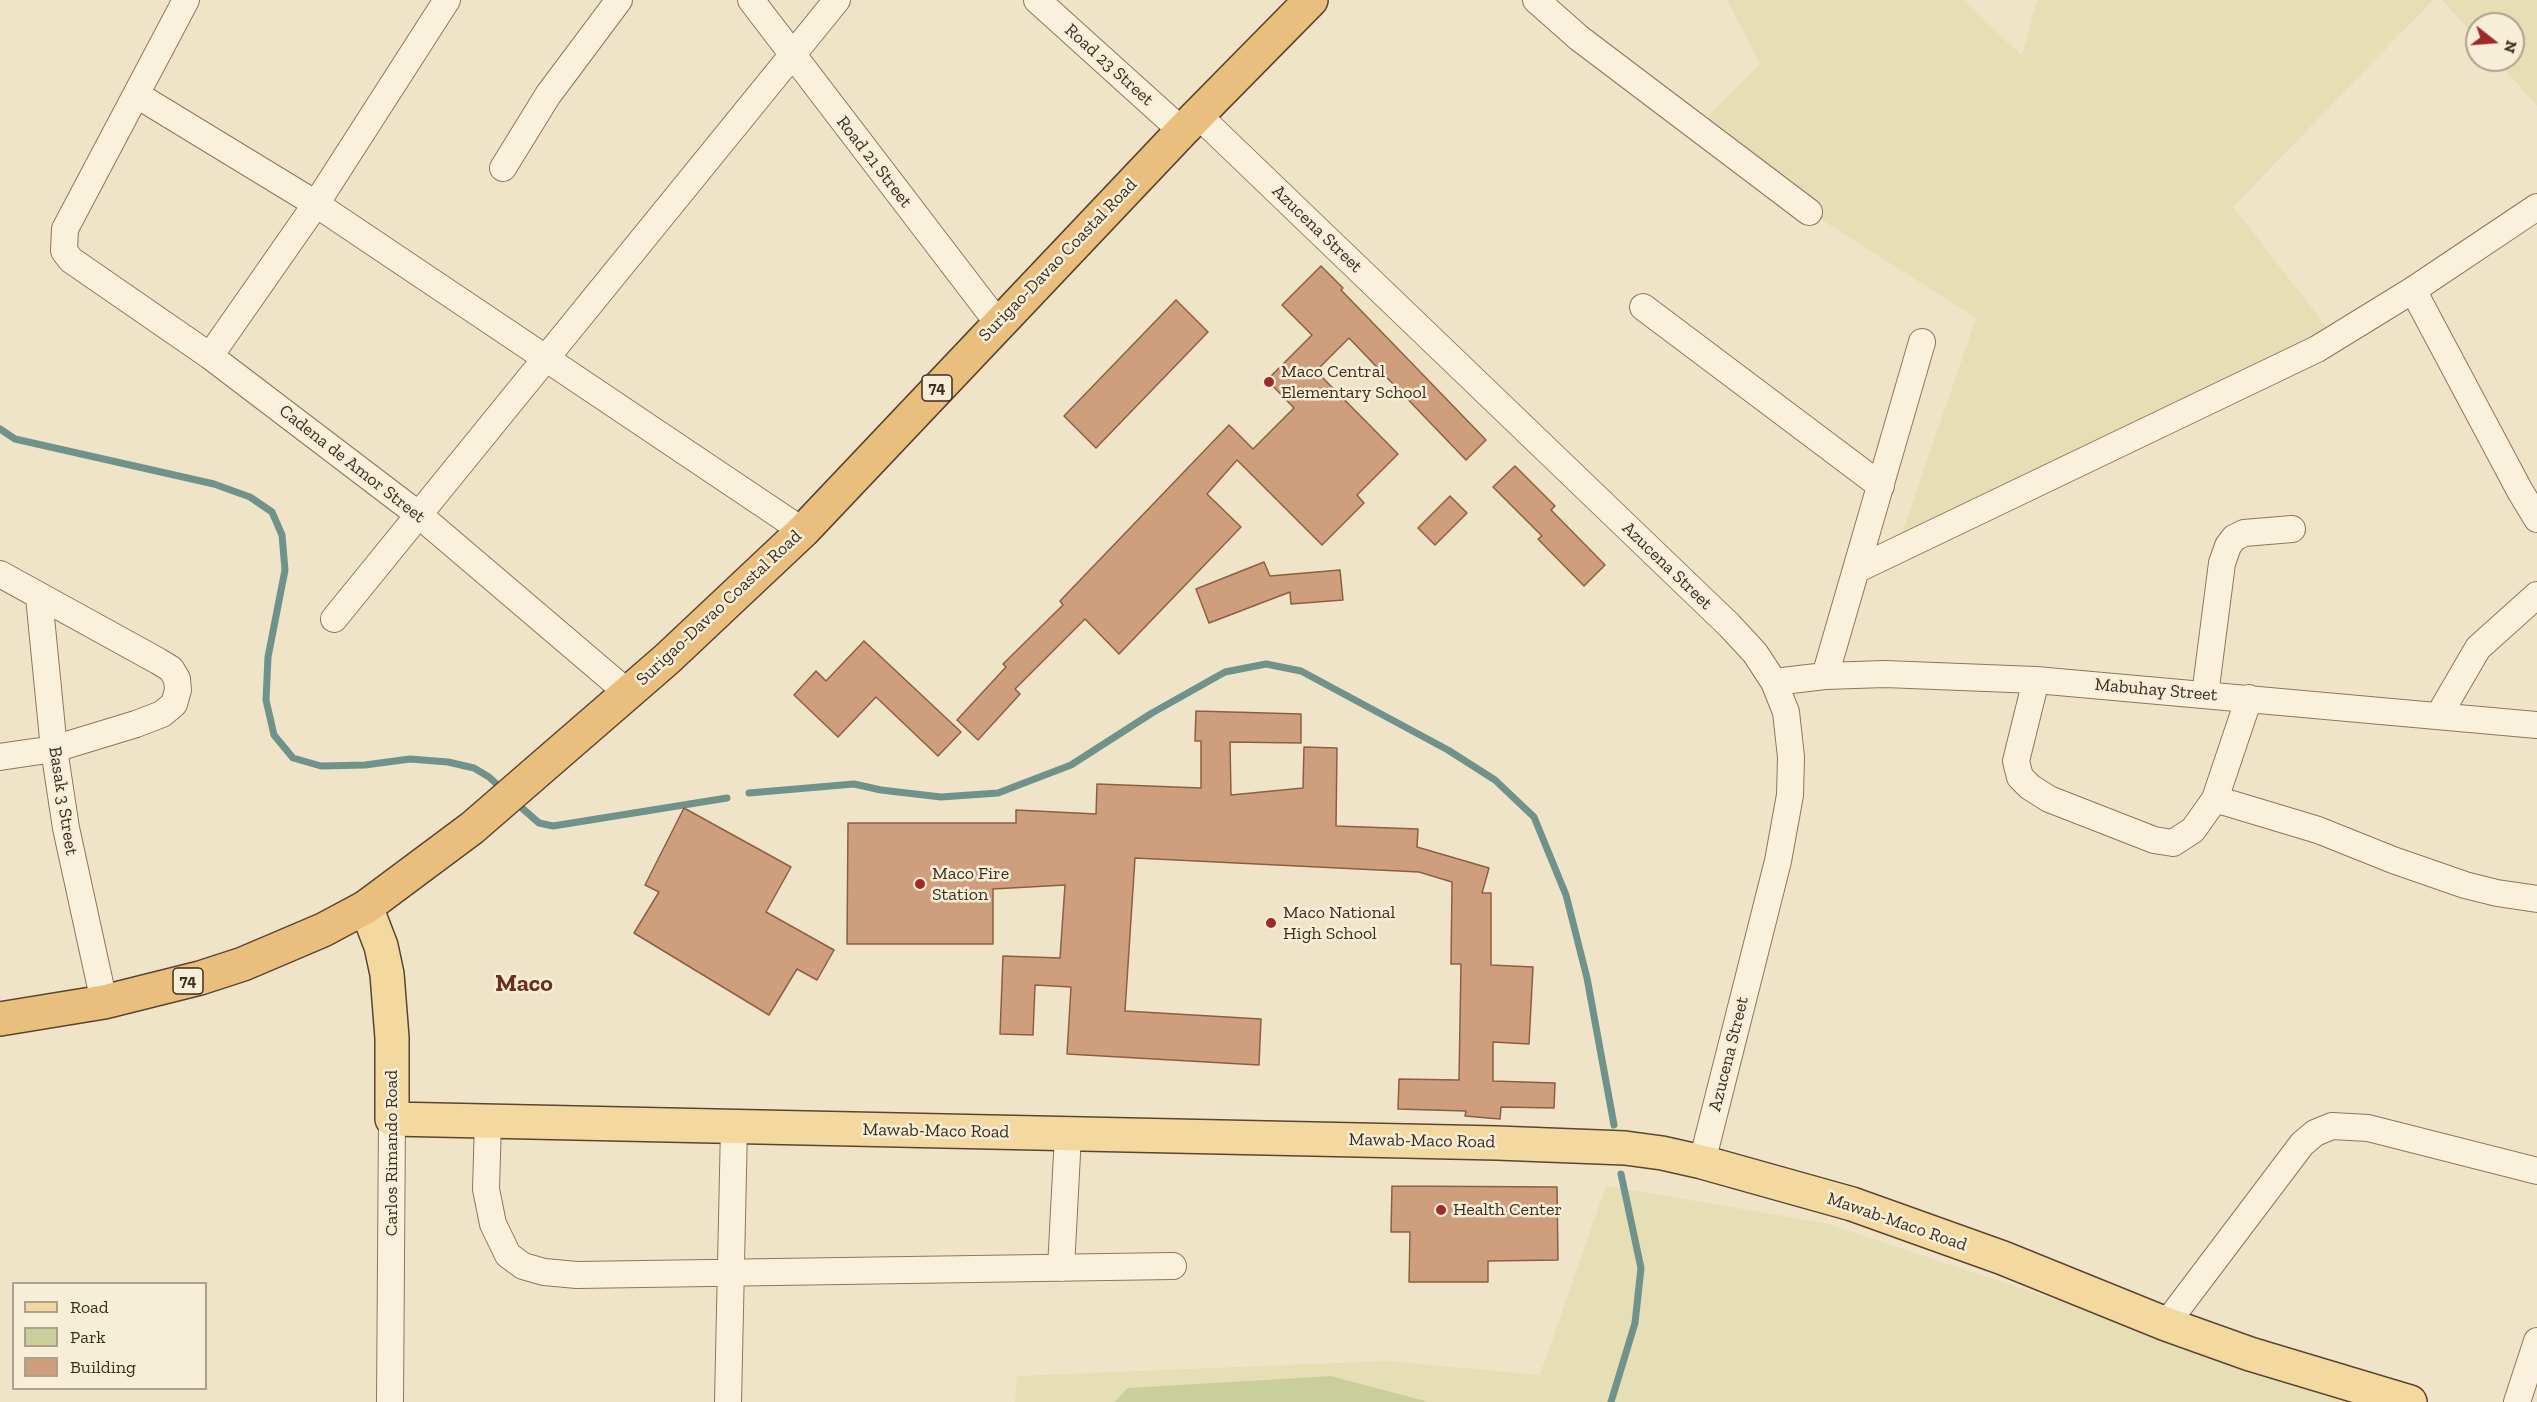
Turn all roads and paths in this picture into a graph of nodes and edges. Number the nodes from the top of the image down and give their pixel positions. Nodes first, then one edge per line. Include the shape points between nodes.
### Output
1 (186, 0) edge
2 (447, 0) edge
3 (620, 0) edge
4 (751, 0) edge
5 (837, 0) edge
6 (1037, 0) edge
7 (1311, 0) edge
8 (1536, 0) edge
9 (791, 54) junction
10 (137, 95) junction
11 (1190, 123) junction
12 (503, 168) dead end
13 (316, 204) junction
14 (2537, 207) edge
15 (1809, 212) dead end
16 (2413, 290) junction
17 (1643, 307) dead end
18 (998, 323) junction
19 (1922, 342) dead end
20 (210, 356) junction
21 (546, 358) junction
22 (1881, 486) junction
23 (419, 515) junction
24 (2537, 519) edge
25 (2292, 529) dead end
26 (803, 531) junction
27 (1857, 570) junction
28 (0, 574) edge
29 (2537, 595) edge
30 (39, 597) junction
31 (334, 619) dead end
32 (1825, 676) junction
33 (2036, 680) junction
34 (1773, 682) junction
35 (628, 693) junction
36 (2205, 695) junction
37 (2249, 698) junction
38 (2439, 715) junction
39 (2537, 725) edge
40 (54, 749) junction
41 (0, 757) edge
42 (2216, 799) junction
43 (2537, 899) edge
44 (366, 907) junction
45 (104, 1002) junction
46 (0, 1019) edge
47 (392, 1119) junction
48 (488, 1121) junction
49 (734, 1127) junction
50 (1068, 1135) junction
51 (1702, 1162) junction
52 (2537, 1171) edge
53 (1173, 1266) dead end
54 (1061, 1268) junction
55 (730, 1271) junction
56 (2166, 1324) junction
57 (2537, 1341) edge
58 (390, 1402) edge
59 (728, 1402) edge
60 (2410, 1402) edge
61 (2517, 1402) edge

1 - 10 street
2 - 13 street
3 - 12 street via 548,95
4 - 9 street, Road 21 Street
5 - 9 street
6 - 11 street, Road 23 Street
7 - 11 highway, Surigao-Davao Coastal Road / 74
8 - 15 street via 1579,38
9 - 18 street, Road 21 Street
9 - 21 street
10 - 13 street
10 - 20 street, Cadena de Amor Street via 65,229 64,251 83,269
11 - 18 highway, Surigao-Davao Coastal Road / 74
11 - 34 street, Azucena Street via 1729,625 1755,653
13 - 20 street
13 - 21 street
14 - 16 street
16 - 24 street
16 - 27 street via 2317,349
17 - 22 street
18 - 26 highway, Surigao-Davao Coastal Road / 74
19 - 22 street
20 - 23 street, Cadena de Amor Street
21 - 23 street
21 - 26 street
22 - 27 street
23 - 31 street
23 - 35 street, Cadena de Amor Street
25 - 36 street via 2244,532 2228,546 2222,563
26 - 35 highway, Surigao-Davao Coastal Road / 74
27 - 32 street
28 - 30 street
29 - 38 street via 2478,648
30 - 40 street, Basak 3 Street
30 - 40 street via 158,661 171,669 177,679 174,704 162,714
32 - 33 street, Mabuhay Street via 1885,674
32 - 34 street, Mabuhay Street
33 - 36 street, Mabuhay Street
33 - 42 street via 2016,761 2020,777 2030,787 2049,799 2133,832 2173,843 2193,830
34 - 51 street, Azucena Street via 1786,712 1790,795 1778,861
35 - 44 highway, Surigao-Davao Coastal Road / 74 via 472,828
36 - 37 street, Mabuhay Street
37 - 38 street, Mabuhay Street
37 - 42 street
38 - 39 street, Mabuhay Street
40 - 41 street
40 - 45 street, Basak 3 Street via 71,852
42 - 43 street via 2318,830 2465,885
44 - 45 highway, Surigao-Davao Coastal Road / 74 via 243,964
44 - 47 main road, Carlos Rimando Road via 381,946 391,1006
45 - 46 highway, Surigao-Davao Coastal Road / 74
47 - 48 main road, Mawab-Maco Road
47 - 58 street, Carlos Rimando Road
48 - 49 main road, Mawab-Maco Road
48 - 55 street via 486,1189 492,1224 508,1255 523,1266 577,1275
49 - 50 main road, Mawab-Maco Road
49 - 55 street
50 - 51 main road, Mawab-Maco Road via 1577,1146 1643,1151
50 - 54 street
51 - 56 main road, Mawab-Maco Road via 1852,1204 2003,1258
52 - 56 street via 2368,1128 2332,1126 2315,1133 2302,1144
53 - 54 street
54 - 55 street
55 - 59 street
56 - 60 main road, Mawab-Maco Road
57 - 61 street

